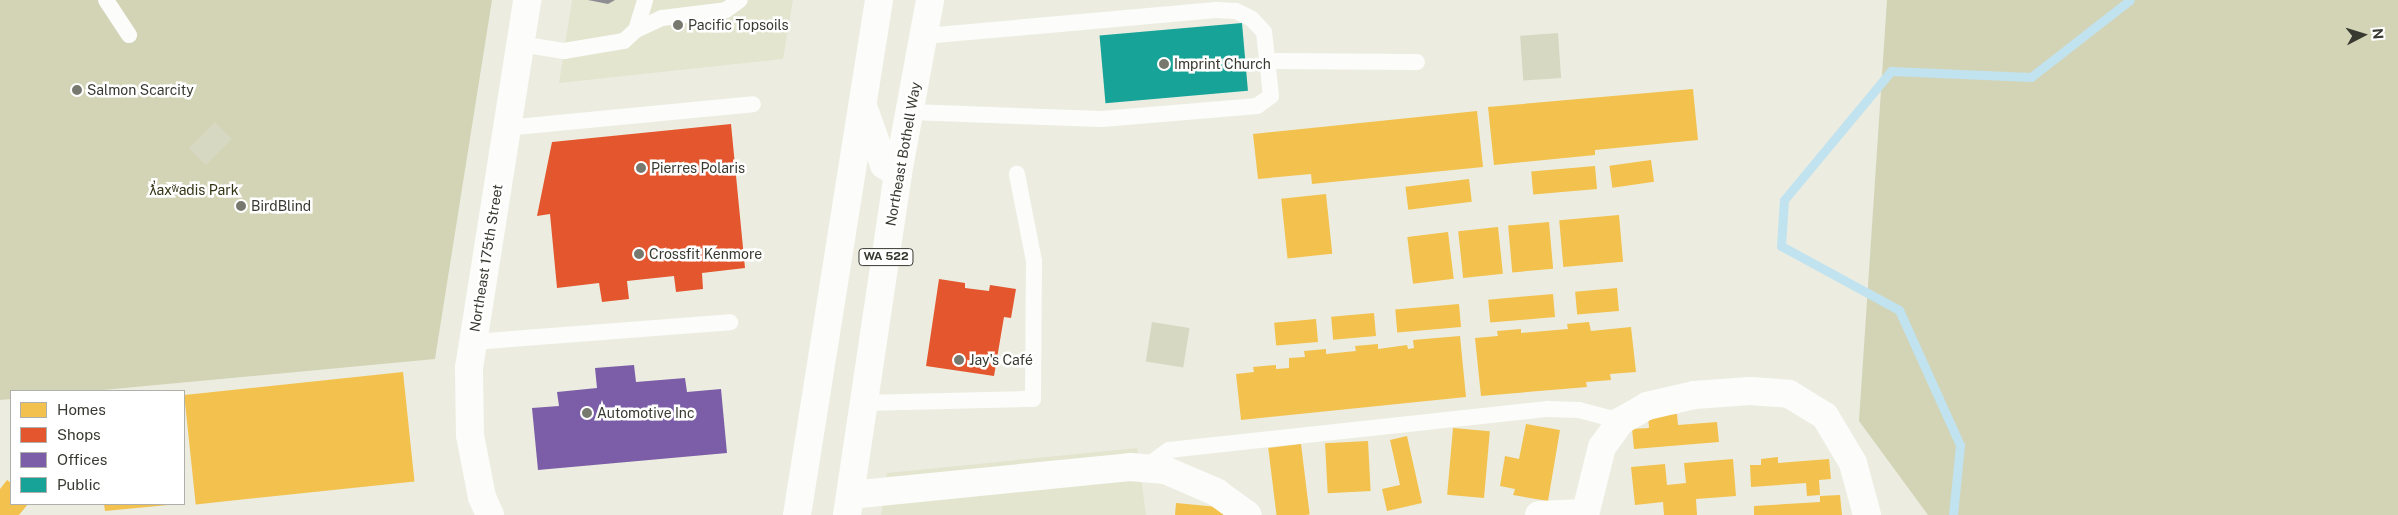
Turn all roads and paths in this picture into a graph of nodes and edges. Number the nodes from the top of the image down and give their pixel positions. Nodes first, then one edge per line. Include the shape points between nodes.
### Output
1 (106, 0) edge
2 (527, 0) edge
3 (644, 0) edge
4 (740, 0) edge
5 (879, 0) edge
6 (930, 0) edge
7 (636, 30) junction
8 (129, 34) dead end
9 (924, 36) junction
10 (520, 44) junction
11 (1267, 62) junction
12 (1417, 62) dead end
13 (862, 103) junction
14 (753, 104) dead end
15 (910, 112) junction
16 (506, 128) junction
17 (898, 173) junction
18 (1017, 174) dead end
19 (730, 322) dead end
20 (473, 342) junction
21 (864, 403) junction
22 (1621, 421) junction
23 (1144, 468) junction
24 (848, 505) edge
25 (1585, 514) edge
26 (490, 515) edge
27 (797, 515) edge
28 (1248, 515) edge
29 (1539, 515) edge
30 (1867, 515) edge

1 - 8 lane
2 - 10 street, Northeast 175th Street
3 - 7 lane
4 - 7 lane via 726,10 662,18
5 - 13 street, WA 522
6 - 9 street, Northeast Bothell Way / WA 522
7 - 10 lane via 624,41 603,47 564,51
9 - 11 lane via 1216,10 1236,11 1252,19 1264,32
9 - 15 street, Northeast Bothell Way / WA 522
10 - 16 street, Northeast 175th Street
11 - 12 lane
11 - 15 lane via 1271,96 1257,106 1102,119
13 - 17 street via 884,165
13 - 27 street, WA 522
14 - 16 lane
15 - 17 street, Northeast Bothell Way / WA 522
16 - 20 street, Northeast 175th Street
17 - 21 street, Northeast Bothell Way / WA 522
18 - 21 lane via 1034,261 1033,399
19 - 20 lane
20 - 26 street, Northeast 175th Street via 469,368 470,435 482,497
21 - 24 street, Northeast Bothell Way / WA 522
22 - 23 lane via 1579,410 1548,408 1169,450
22 - 25 street via 1602,447
22 - 30 street via 1647,406 1694,395 1750,391 1789,394 1825,416 1852,463
23 - 24 street via 1065,472
23 - 28 street via 1165,470 1216,492
25 - 29 street

